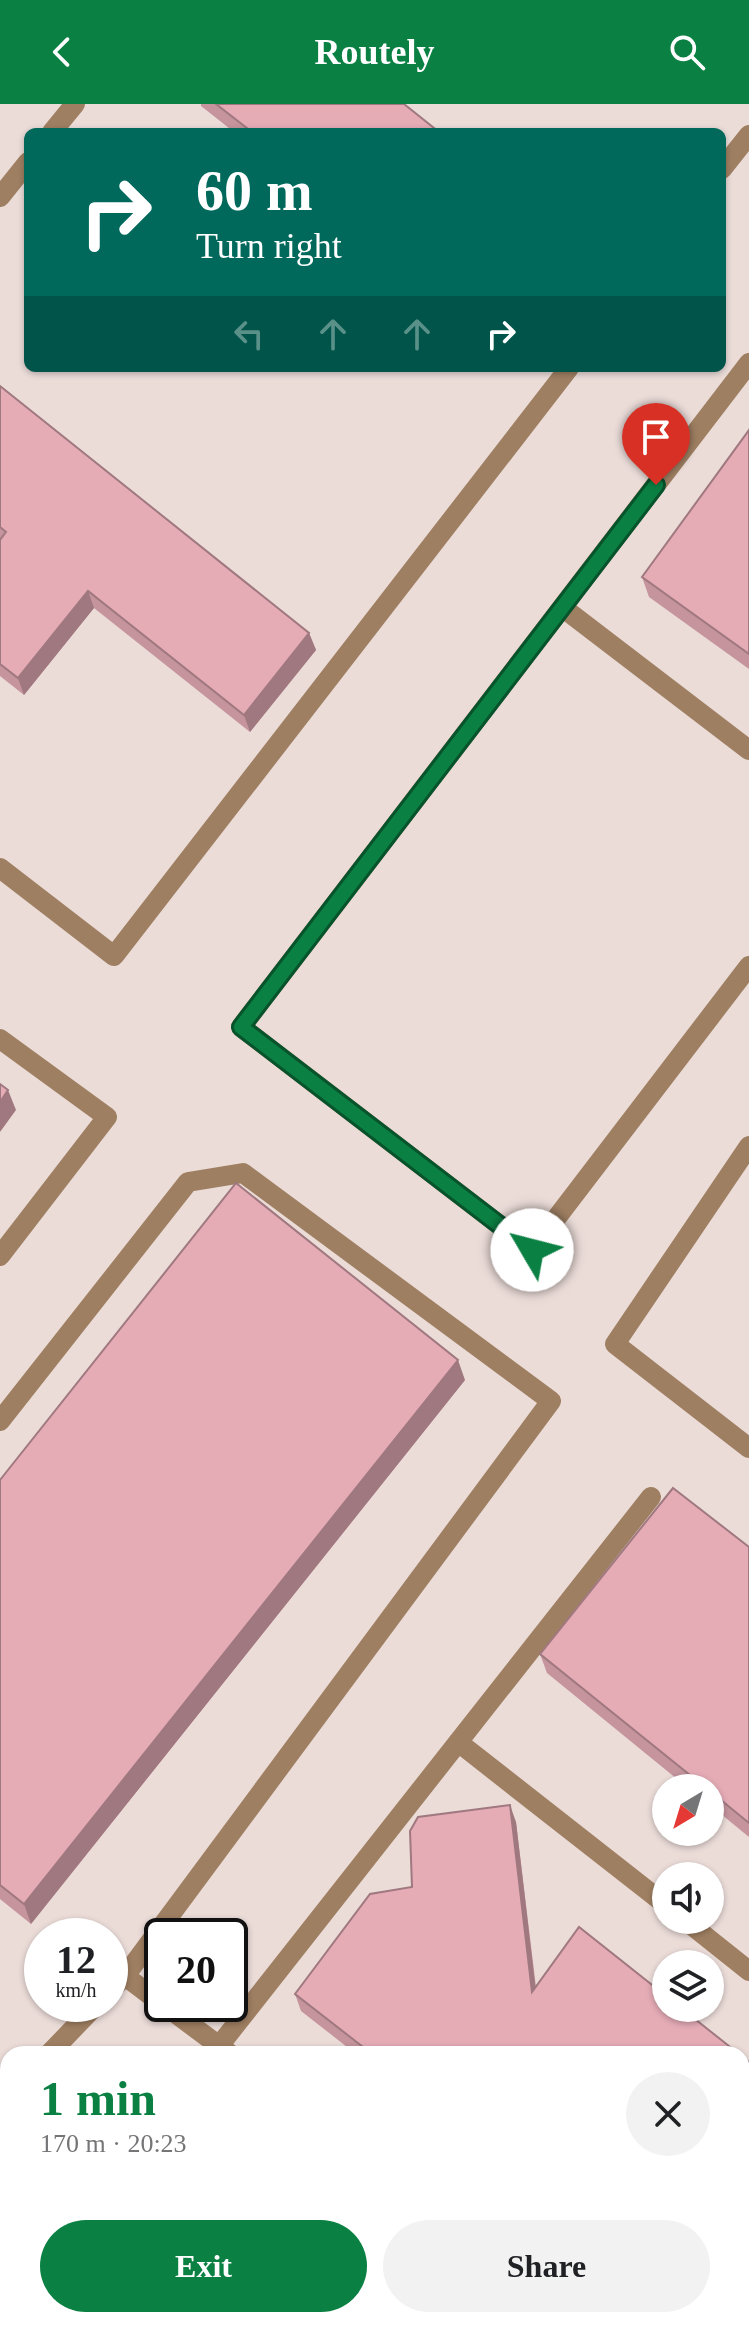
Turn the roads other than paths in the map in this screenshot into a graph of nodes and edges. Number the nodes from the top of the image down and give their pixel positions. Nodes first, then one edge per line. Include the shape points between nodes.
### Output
1 (75, 104) edge
2 (55, 128) edge
3 (749, 135) edge
4 (726, 164) edge
5 (24, 167) edge
6 (0, 197) edge
7 (749, 363) edge
8 (566, 372) edge
9 (562, 607) junction
10 (749, 750) edge
11 (0, 868) edge
12 (749, 966) edge
13 (0, 1039) edge
14 (749, 1146) edge
15 (0, 1256) edge
16 (0, 1421) edge
17 (749, 1448) edge
18 (651, 1497) dead end
19 (458, 1742) junction
20 (652, 1894) edge
21 (703, 1934) edge
22 (749, 1971) edge
23 (128, 1972) edge
24 (128, 1978) edge
25 (144, 1990) edge
26 (80, 2022) edge
27 (186, 2022) edge
28 (57, 2046) edge
29 (219, 2046) edge
30 (227, 2046) edge

1 - 2 street
3 - 4 street
5 - 6 street
7 - 9 street
8 - 11 street via 114,956
9 - 10 street
9 - 12 street via 241,1027 532,1250
13 - 15 street via 107,1117
14 - 17 street via 615,1344
16 - 23 street via 188,1182 243,1173 551,1401
18 - 19 street
19 - 20 street
19 - 30 street
21 - 22 street
24 - 25 street
26 - 28 street
27 - 29 street

